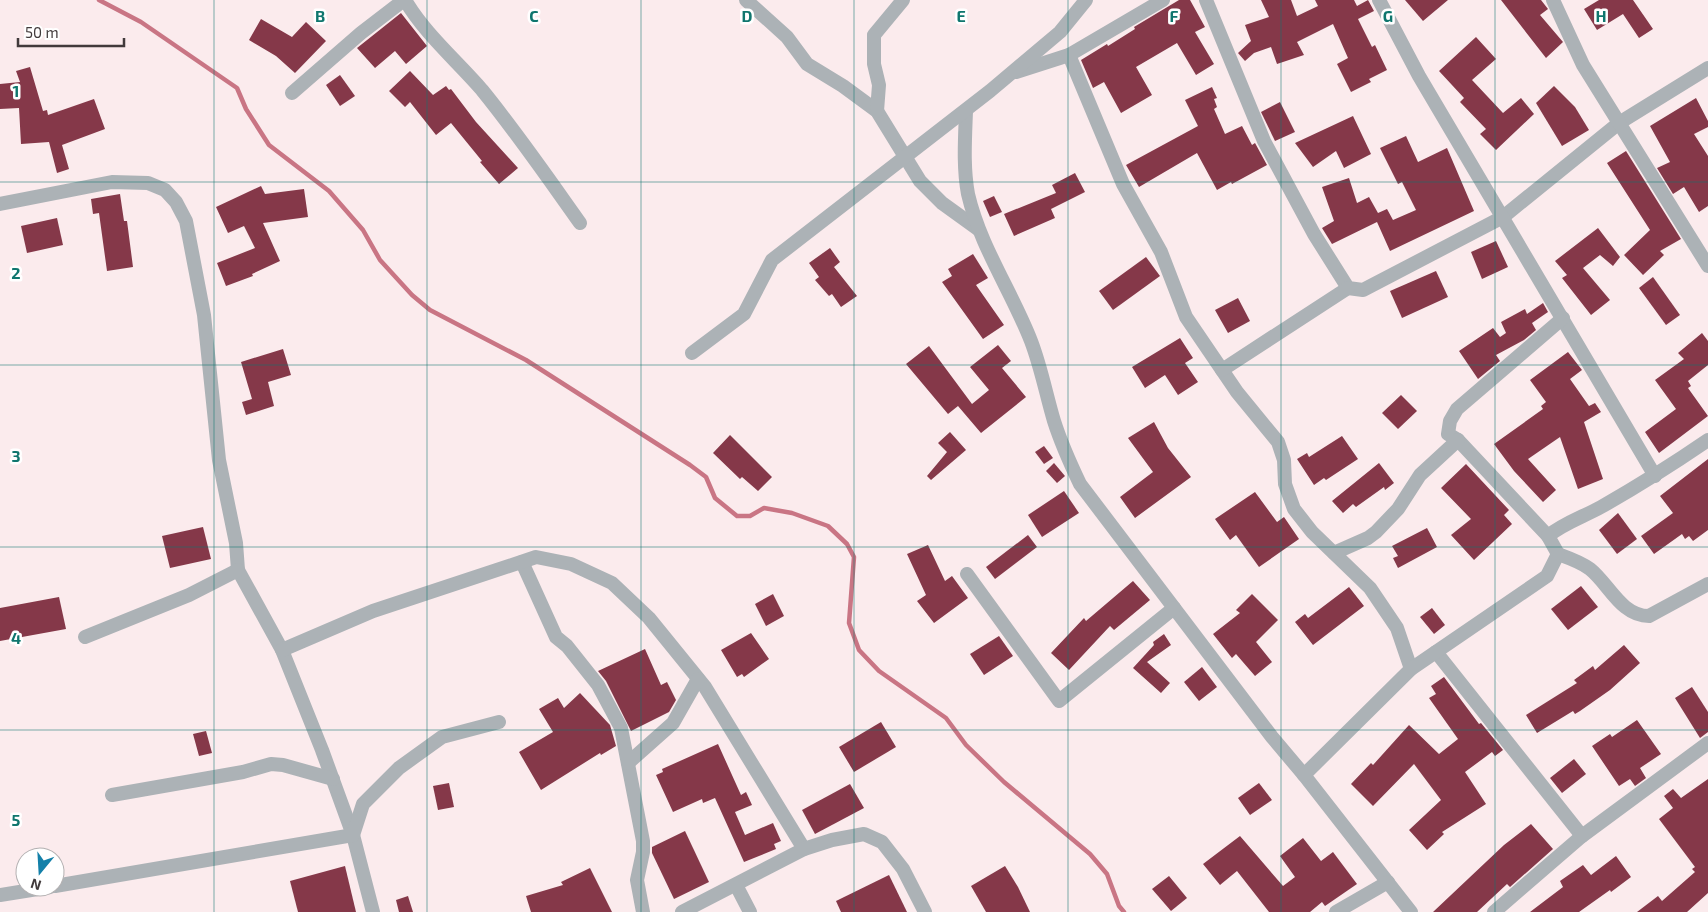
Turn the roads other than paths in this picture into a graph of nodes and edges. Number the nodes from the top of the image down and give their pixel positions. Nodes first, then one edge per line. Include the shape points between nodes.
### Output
1 (404, 0) edge
2 (746, 0) edge
3 (902, 0) edge
4 (1086, 0) edge
5 (1163, 0) edge
6 (1206, 0) edge
7 (1379, 0) edge
8 (1553, 0) edge
9 (1069, 55) junction
10 (1708, 68) edge
11 (1008, 74) junction
12 (292, 93) dead end
13 (877, 111) junction
14 (966, 111) junction
15 (1619, 123) junction
16 (906, 158) junction
17 (0, 204) edge
18 (1503, 217) junction
19 (580, 223) dead end
20 (978, 229) junction
21 (1708, 266) edge
22 (1348, 288) junction
23 (1563, 318) junction
24 (692, 353) dead end
25 (1222, 370) junction
26 (1458, 440) junction
27 (1708, 440) edge
28 (1655, 476) junction
29 (1548, 536) junction
30 (1334, 553) junction
31 (1558, 554) junction
32 (522, 562) junction
33 (238, 570) junction
34 (967, 574) dead end
35 (1708, 584) edge
36 (1174, 608) junction
37 (85, 637) dead end
38 (282, 650) junction
39 (1436, 652) junction
40 (1411, 669) junction
41 (698, 678) junction
42 (499, 722) dead end
43 (1708, 743) edge
44 (628, 763) junction
45 (1304, 775) junction
46 (333, 779) junction
47 (112, 795) dead end
48 (353, 835) junction
49 (1582, 836) junction
50 (804, 849) junction
51 (1388, 882) junction
52 (65, 884) edge
53 (736, 885) junction
54 (15, 893) edge
55 (0, 895) edge
56 (373, 912) edge
57 (643, 912) edge
58 (682, 912) edge
59 (750, 912) edge
60 (925, 912) edge
61 (1336, 912) edge
62 (1411, 912) edge
63 (1494, 912) edge

1 - 12 street via 361,32
1 - 19 street via 415,17 516,133
2 - 13 street via 787,37 807,64
3 - 13 street via 874,35
4 - 11 street via 1060,32
5 - 9 street
6 - 22 street via 1264,141 1314,234
7 - 18 street via 1419,76
8 - 15 street via 1583,65
9 - 11 street
9 - 25 street via 1123,184 1161,252 1186,317
10 - 15 street
11 - 14 street
13 - 16 street
14 - 16 street
14 - 20 street via 965,172
15 - 18 street
15 - 21 street
16 - 20 street via 920,181 942,203
16 - 24 street via 772,260 744,314
17 - 33 street via 112,182 148,183 164,190 176,202 186,221 204,315 219,460 236,543
18 - 22 street via 1363,290
18 - 23 street
20 - 36 street via 1031,340 1056,428 1080,484
22 - 25 street
23 - 26 street via 1457,409 1450,421 1448,434
23 - 28 street
25 - 30 street via 1278,442 1284,460 1285,484 1294,509
26 - 29 street
26 - 30 street via 1420,475 1398,509 1376,532
27 - 28 street
28 - 29 street via 1584,517 1563,524
29 - 31 street
30 - 40 street via 1370,588 1397,628
31 - 35 street via 1588,568 1630,611 1641,616 1649,616
31 - 39 street via 1547,576
32 - 38 street via 373,611
32 - 41 street via 536,557 571,564 612,583 650,618
32 - 44 street via 556,637 598,685 611,707 622,728
33 - 37 street via 189,595
33 - 38 street
34 - 36 street via 1059,701
36 - 45 street
38 - 46 street
39 - 40 street
39 - 49 street
40 - 45 street
41 - 44 street via 673,723
41 - 50 street
42 - 48 street via 442,737 399,768 363,804
43 - 49 street
44 - 57 street via 643,841 637,880
45 - 51 street
46 - 47 street via 271,764
46 - 48 street
48 - 52 street
48 - 56 street
49 - 63 street
50 - 53 street
50 - 60 street via 864,834 882,842 903,869
51 - 61 street
51 - 62 street
53 - 58 street
53 - 59 street
54 - 55 street

